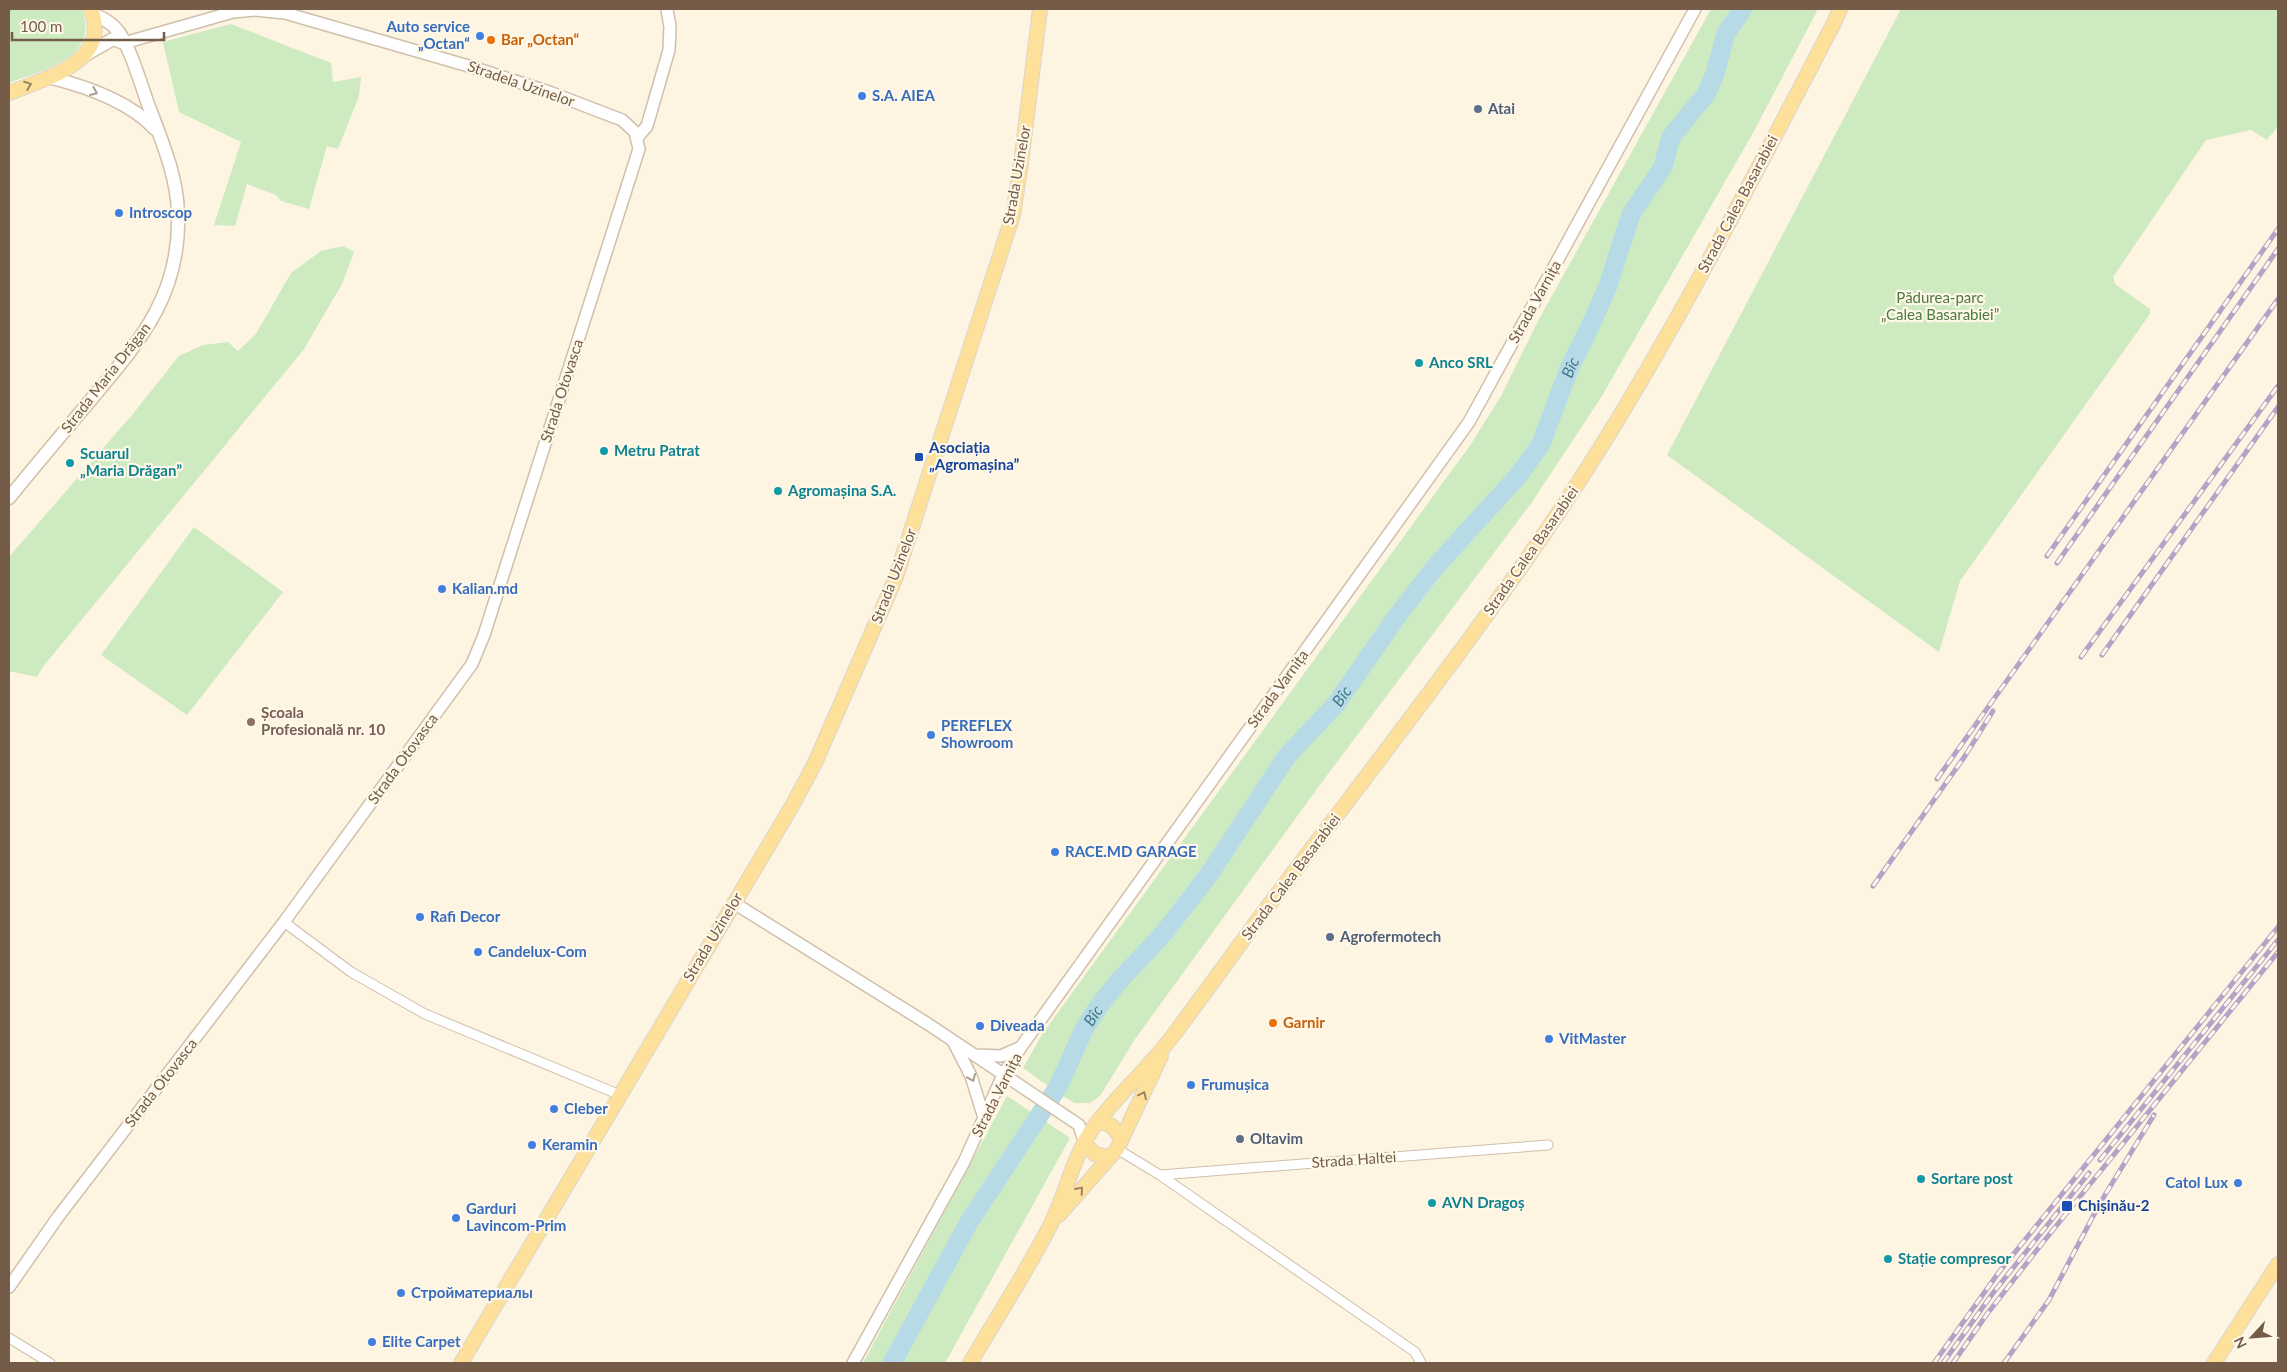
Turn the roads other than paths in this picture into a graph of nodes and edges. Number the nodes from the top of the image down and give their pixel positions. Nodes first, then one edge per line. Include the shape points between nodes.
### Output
1 (666, 9) edge
2 (1040, 9) edge
3 (1695, 9) edge
4 (1847, 9) edge
5 (92, 12) edge
6 (218, 12) edge
7 (1838, 15) edge
8 (124, 43) junction
9 (85, 55) junction
10 (48, 77) junction
11 (9, 93) edge
12 (160, 135) junction
13 (638, 144) junction
14 (9, 498) edge
15 (734, 903) junction
16 (284, 922) junction
17 (952, 1040) junction
18 (1168, 1043) junction
19 (1021, 1047) junction
20 (974, 1055) junction
21 (1003, 1076) junction
22 (620, 1095) junction
23 (984, 1118) junction
24 (1100, 1120) junction
25 (1075, 1122) junction
26 (1085, 1144) junction
27 (1548, 1146) dead end
28 (1116, 1148) junction
29 (1160, 1175) junction
30 (1052, 1223) junction
31 (2278, 1264) edge
32 (9, 1287) edge
33 (9, 1338) edge
34 (50, 1363) edge
35 (461, 1363) edge
36 (853, 1363) edge
37 (970, 1363) edge
38 (1421, 1363) edge
39 (2214, 1363) edge

1 - 13 street, Strada Otovasca via 670,27 669,50 647,126
2 - 15 main road, Strada Uzinelor via 1013,215 896,577 815,763
3 - 19 street, Strada Varnița via 1469,422
4 - 7 main road, Strada Calea Basarabiei
5 - 8 main road, Strada Maria Drăgan via 111,24
5 - 9 main road via 95,29
6 - 8 street, Stradela Uzinelor
6 - 13 street, Stradela Uzinelor via 255,10 285,13 472,67 622,120 631,128
7 - 18 main road, Strada Calea Basarabiei via 1677,317 1609,435 1490,610
8 - 9 main road via 114,39
8 - 12 main road, Strada Maria Drăgan
9 - 10 main road via 67,69
11 -> 10 main road
10 -> 12 main road via 80,86 121,104 147,120
12 - 14 main road, Strada Maria Drăgan via 171,169 178,212 172,274 160,305 141,338
13 - 16 street, Strada Otovasca via 477,656
15 - 17 street
15 - 22 main road, Strada Uzinelor
16 - 22 street via 351,972 425,1014
16 - 32 street, Strada Otovasca via 58,1217
17 - 20 street
17 -> 23 street via 972,1076
18 - 24 main road, Strada Calea Basarabiei
28 -> 18 main road, Strada Calea Basarabiei
19 - 20 street via 1001,1056
19 - 21 street, Strada Varnița
20 - 21 street
21 - 23 street, Strada Varnița
21 - 25 street
22 - 35 main road, Strada Uzinelor
23 - 36 street, Strada Varnița via 964,1162
24 - 25 street
24 - 26 main road, Strada Calea Basarabiei
24 - 28 main road via 1112,1126
25 - 26 street
26 - 28 main road via 1095,1154
26 - 30 main road, Strada Calea Basarabiei
27 - 29 street, Strada Haltei
28 - 29 street
30 -> 28 main road, Strada Calea Basarabiei
29 - 38 street via 1415,1352
30 - 37 main road, Strada Calea Basarabiei
31 - 39 main road
33 - 34 street

